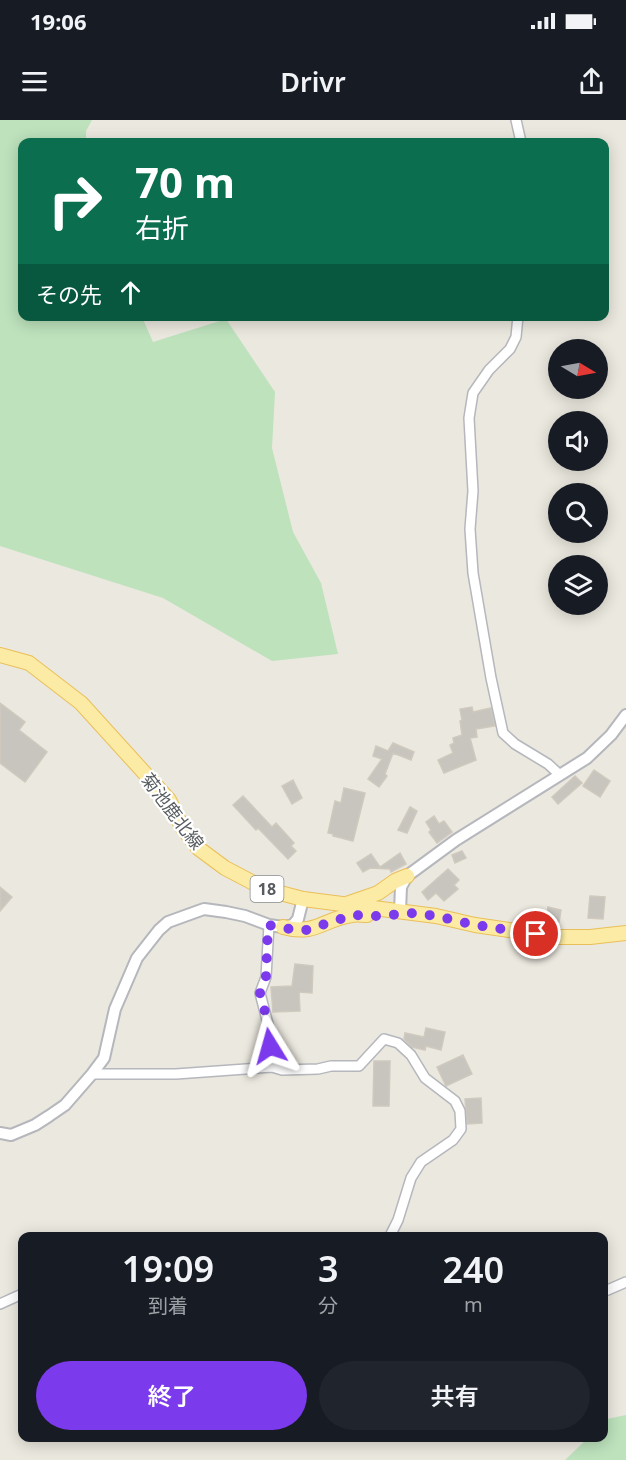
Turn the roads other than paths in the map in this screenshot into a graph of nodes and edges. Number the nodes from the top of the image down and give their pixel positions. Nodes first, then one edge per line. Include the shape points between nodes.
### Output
1 (516, 120) edge
2 (520, 138) edge
3 (518, 321) edge
4 (0, 655) edge
5 (626, 715) edge
6 (560, 775) junction
7 (407, 876) junction
8 (303, 899) junction
9 (341, 905) junction
10 (407, 912) junction
11 (268, 925) junction
12 (283, 927) junction
13 (626, 933) edge
14 (272, 1067) junction
15 (92, 1074) junction
16 (0, 1133) edge
17 (392, 1232) edge
18 (626, 1282) edge
19 (608, 1290) edge
20 (18, 1296) edge
21 (0, 1304) edge

1 - 2 street
3 - 6 street via 510,349 473,393 469,418 472,573 503,733
4 - 8 main road, 菊池鹿北線 / 18 via 29,663 81,703 169,800 198,848 265,889
5 - 6 street via 587,758
6 - 7 street via 456,840
7 - 9 main road via 378,893
7 - 10 street via 401,887
8 - 9 main road, 菊池鹿北線 / 18
8 - 12 street via 298,920
9 - 10 main road, 菊池鹿北線 / 18
10 - 12 main road via 353,915 306,930
10 - 13 main road, 菊池鹿北線 / 18 via 556,937
11 - 12 street
11 - 14 street via 266,976 260,993 268,1023
11 - 15 street via 204,909 168,922 137,958 115,1009 104,1058
14 - 15 street via 176,1074
14 - 17 street via 282,1070 359,1066 384,1039 398,1043 425,1078 455,1101 461,1129 453,1140 421,1162 411,1178
15 - 16 street via 66,1105 35,1125 11,1135
18 - 19 street
20 - 21 street

